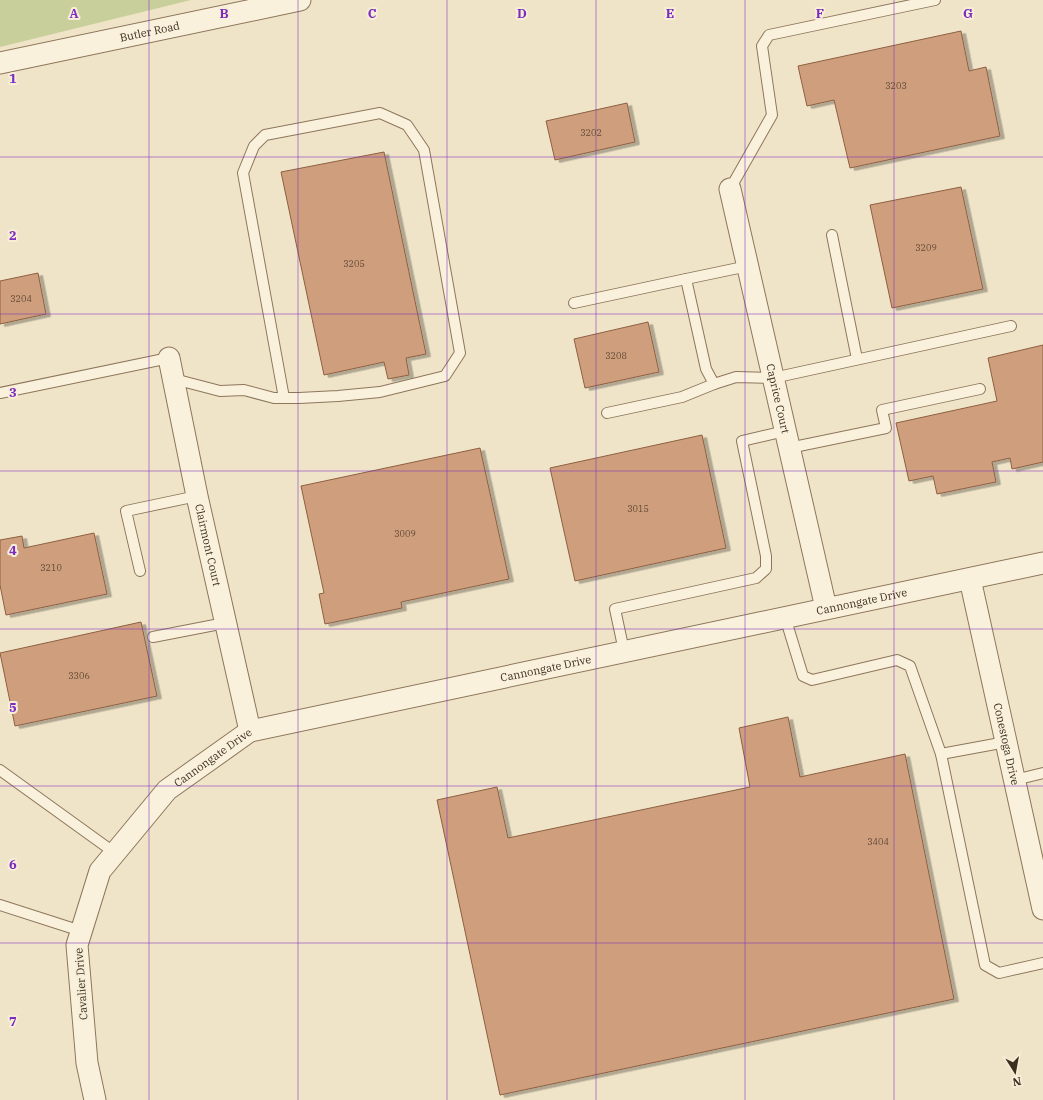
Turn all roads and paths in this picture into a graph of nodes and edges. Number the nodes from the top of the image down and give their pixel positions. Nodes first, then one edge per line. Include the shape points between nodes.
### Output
1 (300, 0) edge
2 (935, 0) edge
3 (279, 2) edge
4 (249, 5) edge
5 (0, 63) edge
6 (730, 189) joint
7 (832, 235) dead end
8 (748, 266) junction
9 (686, 279) junction
10 (574, 303) dead end
11 (1011, 326) dead end
12 (169, 358) joint
13 (857, 359) junction
14 (773, 378) junction
15 (174, 379) junction
16 (714, 384) junction
17 (980, 389) dead end
18 (0, 393) edge
19 (284, 398) junction
20 (607, 413) dead end
21 (787, 440) junction
22 (197, 496) junction
23 (1043, 563) edge
24 (140, 571) dead end
25 (970, 579) junction
26 (826, 608) junction
27 (785, 617) junction
28 (226, 623) junction
29 (153, 637) dead end
30 (624, 651) junction
31 (250, 731) junction
32 (1006, 742) junction
33 (941, 754) junction
34 (0, 770) edge
35 (1043, 773) edge
36 (1014, 780) junction
37 (115, 853) junction
38 (100, 871) joint
39 (0, 905) edge
40 (1043, 909) edge
41 (81, 931) junction
42 (1043, 963) edge
43 (95, 1100) edge

1 - 3 street, Butler Road
2 - 6 lane via 769,35 762,46 772,115
3 - 4 street, Butler Road
4 - 5 street, Butler Road
6 - 8 street, Caprice Court
7 - 13 lane
8 - 9 lane
8 - 14 street, Caprice Court
9 - 10 lane
9 - 16 lane via 706,368
11 - 13 lane
12 - 15 street, Clairmont Court
12 - 18 lane
13 - 14 lane
14 - 16 lane via 736,377
14 - 21 street, Caprice Court
15 - 19 lane via 220,391 244,390
15 - 22 street, Clairmont Court
16 - 20 lane via 682,397
17 - 21 lane via 882,410 886,428
19 - 19 lane via 380,392 445,376 460,353 424,150 407,125 380,113 265,135 254,146 243,173
21 - 26 street, Caprice Court
21 - 30 lane via 742,441 766,556 766,569 756,578 615,609
22 - 24 lane via 126,511
22 - 28 street, Clairmont Court
23 - 25 street, Cannongate Drive
25 - 26 street, Cannongate Drive
25 - 32 street, Conestoga Drive
26 - 27 street, Cannongate Drive
27 - 30 street, Cannongate Drive
27 - 33 lane via 803,676 812,680 897,660 910,666
28 - 29 lane
28 - 31 street, Clairmont Court
30 - 31 street, Cannongate Drive
31 - 37 street, Cannongate Drive via 168,790
32 - 33 lane
32 - 36 street, Conestoga Drive
33 - 42 lane via 985,965 999,973
34 - 37 lane
35 - 36 lane
36 - 40 street, Conestoga Drive
37 - 38 street, Cannongate Drive
38 - 41 street, Cavalier Drive
39 - 41 lane
41 - 43 street, Cavalier Drive via 77,945 78,961 87,1063

